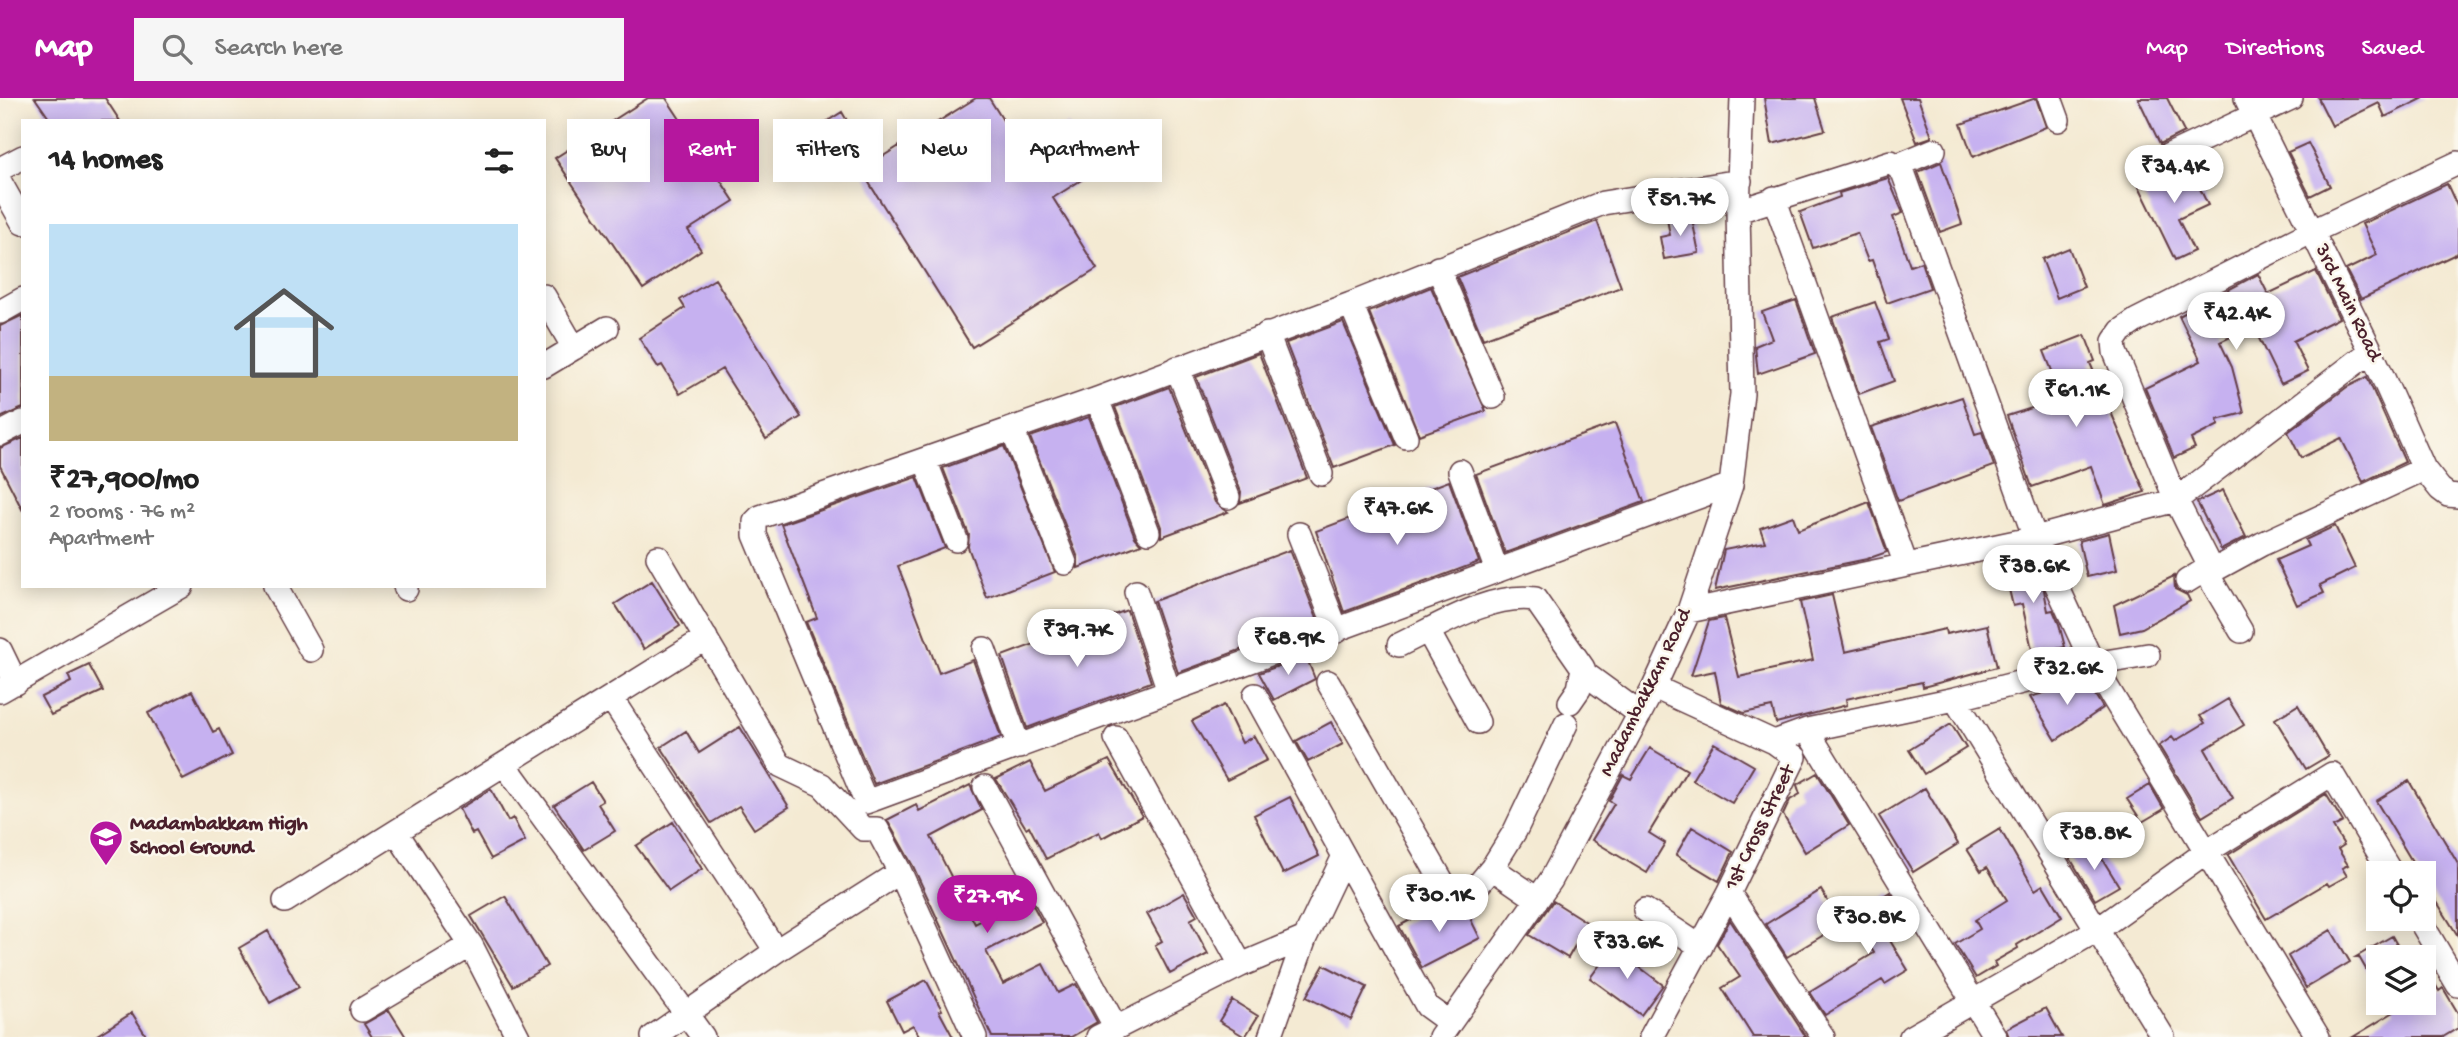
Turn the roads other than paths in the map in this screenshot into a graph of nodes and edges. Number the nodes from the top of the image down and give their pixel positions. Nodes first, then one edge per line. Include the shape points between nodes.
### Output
1 (1742, 98) edge
2 (2050, 98) edge
3 (2291, 98) edge
4 (2250, 107) edge
5 (2058, 120) dead end
6 (1934, 150) dead end
7 (21, 158) edge
8 (2161, 159) dead end
9 (1898, 165) junction
10 (2457, 165) edge
11 (0, 169) edge
12 (1740, 181) junction
13 (0, 182) edge
14 (1774, 198) junction
15 (1738, 211) junction
16 (21, 219) edge
17 (2313, 231) junction
18 (1438, 268) junction
19 (546, 299) edge
20 (21, 300) edge
21 (1351, 304) junction
22 (0, 312) edge
23 (607, 328) dead end
24 (1267, 334) junction
25 (574, 348) junction
26 (2371, 351) junction
27 (546, 365) edge
28 (1177, 368) junction
29 (1493, 397) dead end
30 (1097, 399) junction
31 (21, 423) edge
32 (1012, 429) junction
33 (0, 434) edge
34 (1406, 437) dead end
35 (925, 460) junction
36 (2424, 469) junction
37 (1460, 471) dead end
38 (1321, 474) dead end
39 (1731, 485) junction
40 (2458, 496) edge
41 (1228, 497) dead end
42 (2176, 500) junction
43 (1148, 532) dead end
44 (1299, 534) dead end
45 (2035, 538) junction
46 (956, 540) dead end
47 (657, 557) dead end
48 (1065, 564) dead end
49 (1906, 565) junction
50 (1497, 571) junction
51 (2200, 572) junction
52 (179, 588) edge
53 (276, 588) edge
54 (1136, 593) dead end
55 (1689, 611) junction
56 (1336, 631) junction
57 (1428, 631) junction
58 (2241, 631) dead end
59 (706, 638) junction
60 (1399, 645) dead end
61 (985, 649) dead end
62 (0, 650) edge
63 (311, 650) dead end
64 (2148, 655) dead end
65 (2093, 664) junction
66 (1584, 673) junction
67 (1328, 682) dead end
68 (8, 687) edge
69 (1654, 687) junction
70 (1170, 691) junction
71 (1255, 695) dead end
72 (611, 698) junction
73 (1955, 699) junction
74 (1640, 714) junction
75 (1478, 722) dead end
76 (1807, 730) junction
77 (1116, 738) dead end
78 (1774, 742) junction
79 (1019, 747) junction
80 (1795, 757) junction
81 (1821, 758) junction
82 (505, 765) junction
83 (985, 787) dead end
84 (396, 832) junction
85 (2206, 852) junction
86 (1343, 856) junction
87 (2384, 861) edge
88 (1492, 869) junction
89 (900, 872) junction
90 (1729, 893) junction
91 (1537, 899) junction
92 (285, 901) dead end
93 (1645, 910) dead end
94 (2097, 930) junction
95 (2425, 931) edge
96 (1305, 938) junction
97 (471, 945) junction
98 (1700, 947) junction
99 (776, 951) junction
100 (1241, 965) junction
101 (2458, 985) edge
102 (1973, 1001) junction
103 (362, 1010) dead end
104 (684, 1012) junction
105 (1445, 1030) edge
106 (1107, 1032) edge
107 (518, 1037) edge
108 (653, 1037) edge
109 (702, 1037) edge
110 (975, 1037) edge
111 (1270, 1037) edge
112 (1651, 1037) edge
113 (1823, 1037) edge
114 (1911, 1037) edge
115 (1995, 1037) edge
116 (2163, 1037) edge
117 (2318, 1037) edge

1 - 12 street, Madambakkam Road
2 - 5 street
3 - 4 street
4 - 8 street
4 - 17 street, 3rd Main Road
6 - 9 street
7 - 11 street
9 - 14 street via 1891,162
9 - 45 street
10 - 17 street
12 - 15 street, Madambakkam Road
12 - 18 street via 1603,204
13 - 16 street
14 - 15 street
14 - 49 street
15 - 39 street, Madambakkam Road via 1742,394
17 - 26 street, 3rd Main Road
17 - 42 street via 2137,320 2114,341
18 - 21 street
18 - 29 street
19 - 25 street
20 - 22 street
21 - 24 street
21 - 34 street
23 - 25 street
24 - 28 street
24 - 38 street
25 - 27 street
26 - 36 street, 3rd Main Road
26 - 42 street
28 - 30 street
28 - 41 street
30 - 32 street
30 - 43 street
31 - 33 street
32 - 35 street
32 - 48 street
35 - 46 street
35 - 79 street via 760,517 755,535 866,802
36 - 40 street, 3rd Main Road via 2440,489
36 - 51 street via 2216,569
37 - 50 street
39 - 50 street
39 - 55 street, Madambakkam Road
42 - 45 street
42 - 51 street
44 - 56 street
45 - 49 street
45 - 65 street
47 - 59 street
49 - 55 street
50 - 56 street
51 - 58 street
52 - 68 street
53 - 63 street
54 - 70 street
55 - 69 street, Madambakkam Road
56 - 70 street
57 - 60 street
57 - 66 street via 1477,609 1510,599 1535,598 1579,658
57 - 75 street
59 - 72 street
59 - 89 street via 780,765 821,785 863,829 877,828
61 - 79 street
62 - 68 street
64 - 65 street
65 - 73 street
65 - 85 street
66 - 74 street
66 - 88 street via 1514,831
67 - 88 street via 1450,895 1458,898
69 - 74 street, Madambakkam Road
69 - 78 street, 1st Cross Street
70 - 79 street
71 - 86 street
72 - 82 street
72 - 99 street
73 - 76 street
73 - 94 street
74 - 91 street, Madambakkam Road
76 - 78 street
76 - 81 street
77 - 100 street
78 - 80 street, 1st Cross Street
80 - 81 street
80 - 90 street, 1st Cross Street
81 - 102 street
82 - 84 street
82 - 104 street
83 - 106 street
84 - 92 street
84 - 97 street
85 - 87 street via 2332,774
85 - 94 street
85 - 117 street
86 - 96 street
86 - 105 street via 1426,1006
88 - 91 street
89 - 99 street
89 - 110 street
90 - 98 street, 1st Cross Street
90 - 113 street
91 - 105 street, Madambakkam Road
93 - 98 street
94 - 102 street
94 - 116 street
95 - 101 street
96 - 100 street
96 - 111 street
97 - 103 street
97 - 107 street
98 - 112 street, 1st Cross Street
99 - 104 street
100 - 106 street
102 - 114 street
102 - 115 street
104 - 108 street
104 - 109 street

